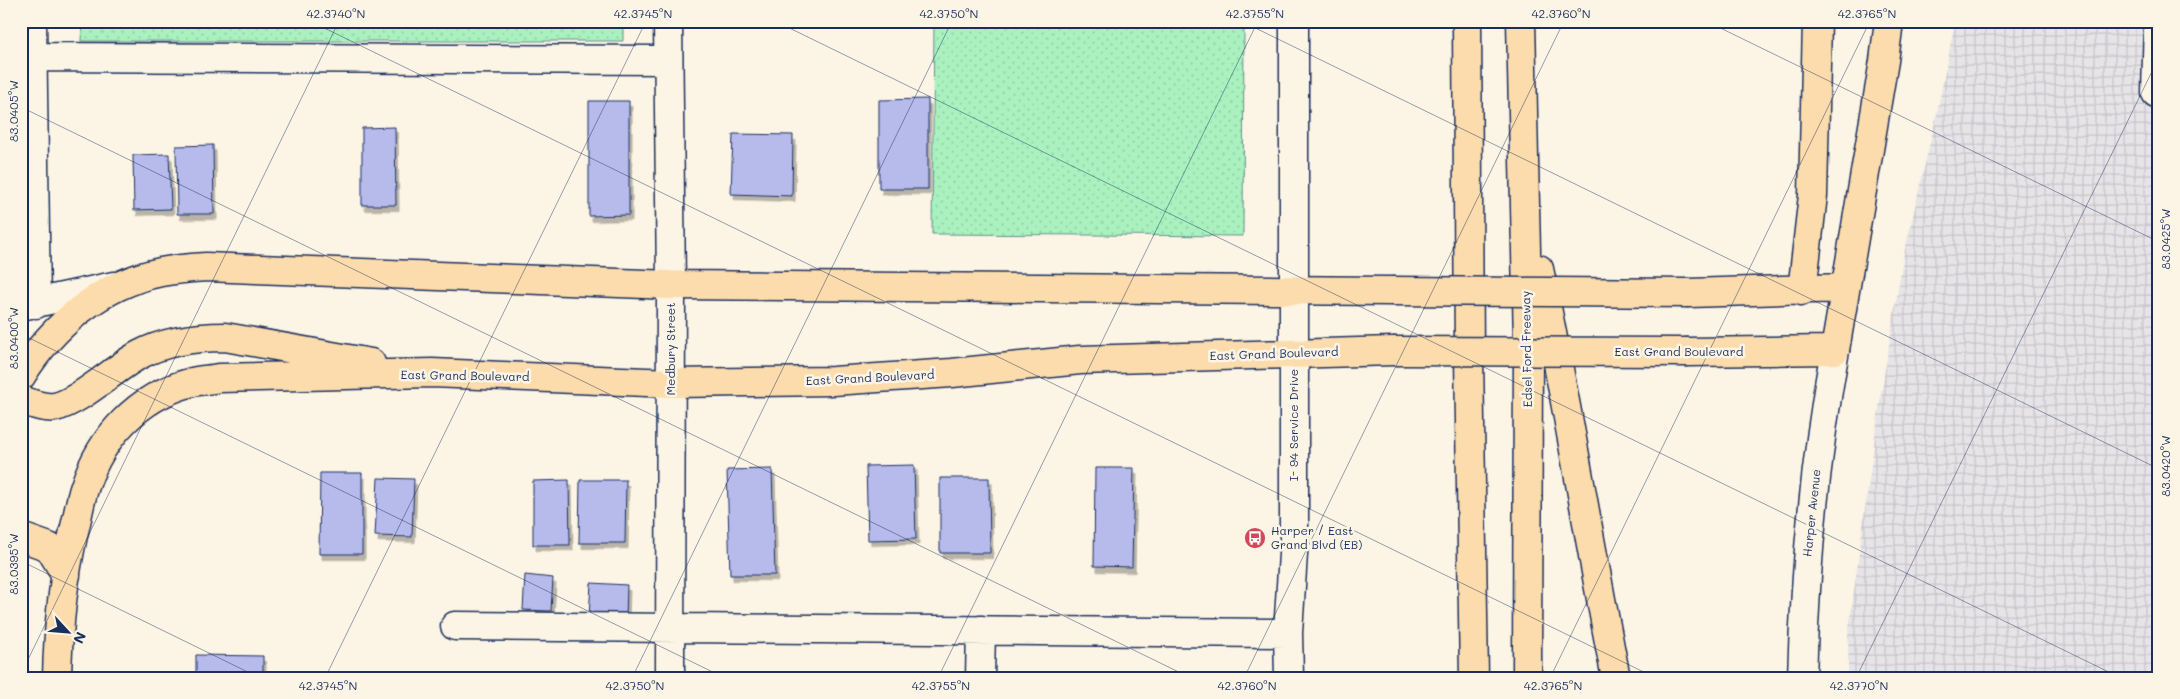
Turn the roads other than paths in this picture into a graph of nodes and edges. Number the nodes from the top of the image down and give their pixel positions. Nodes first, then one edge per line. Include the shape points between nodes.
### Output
1 (32, 21) edge
2 (668, 21) edge
3 (1294, 21) edge
4 (1467, 21) edge
5 (1521, 21) edge
6 (1817, 21) edge
7 (1889, 21) edge
8 (2158, 21) edge
9 (32, 57) junction
10 (668, 60) junction
11 (2159, 93) edge
12 (27, 116) edge
13 (1524, 198) junction
14 (123, 284) junction
15 (671, 286) junction
16 (1845, 288) junction
17 (1294, 291) junction
18 (1802, 291) junction
19 (29, 305) edge
20 (1835, 350) junction
21 (1293, 353) junction
22 (432, 373) junction
23 (21, 376) edge
24 (670, 383) junction
25 (21, 400) edge
26 (21, 537) edge
27 (66, 575) junction
28 (455, 626) dead end
29 (670, 629) junction
30 (981, 630) junction
31 (1288, 633) junction
32 (57, 678) edge
33 (670, 678) edge
34 (980, 678) edge
35 (1289, 678) edge
36 (1474, 678) edge
37 (1527, 678) edge
38 (1616, 678) edge
39 (1802, 678) edge

1 - 9 street
2 - 10 street, Medbury Street
3 - 17 street, I- 94 Service Drive
4 - 36 main road
5 - 13 main road, Edsel Ford Freeway
6 - 18 main road via 1812,195
7 - 16 main road
8 - 11 street via 2156,93
9 - 10 street
9 - 12 street
10 - 15 street, Medbury Street
12 - 19 street
13 - 37 main road, Edsel Ford Freeway via 1528,343
13 - 38 main road via 1560,369
14 - 15 main road via 160,272 206,267
14 - 19 street
14 - 23 main road via 85,305 57,328
15 - 17 main road
15 - 24 street, Medbury Street
16 - 18 main road
16 - 20 main road
17 - 18 main road, bridge
17 - 21 street, I- 94 Service Drive
20 - 21 main road, East Grand Boulevard, bridge
20 - 39 street, Harper Avenue via 1810,521
21 - 24 main road, East Grand Boulevard via 1080,360 842,381
21 - 31 street, I- 94 Service Drive via 1294,538
22 - 24 main road, East Grand Boulevard
22 - 25 main road via 224,337 206,337 173,343 141,354 119,366 81,395 55,407
22 - 27 main road, East Grand Boulevard via 219,378 188,383 153,398 117,428 92,466 84,488
24 - 29 street, Medbury Street
26 - 27 main road via 49,547
27 - 32 main road, East Grand Boulevard via 61,602
28 - 29 street
29 - 30 street
29 - 33 street, Medbury Street
30 - 31 street
30 - 34 street
31 - 35 street, I- 94 Service Drive

